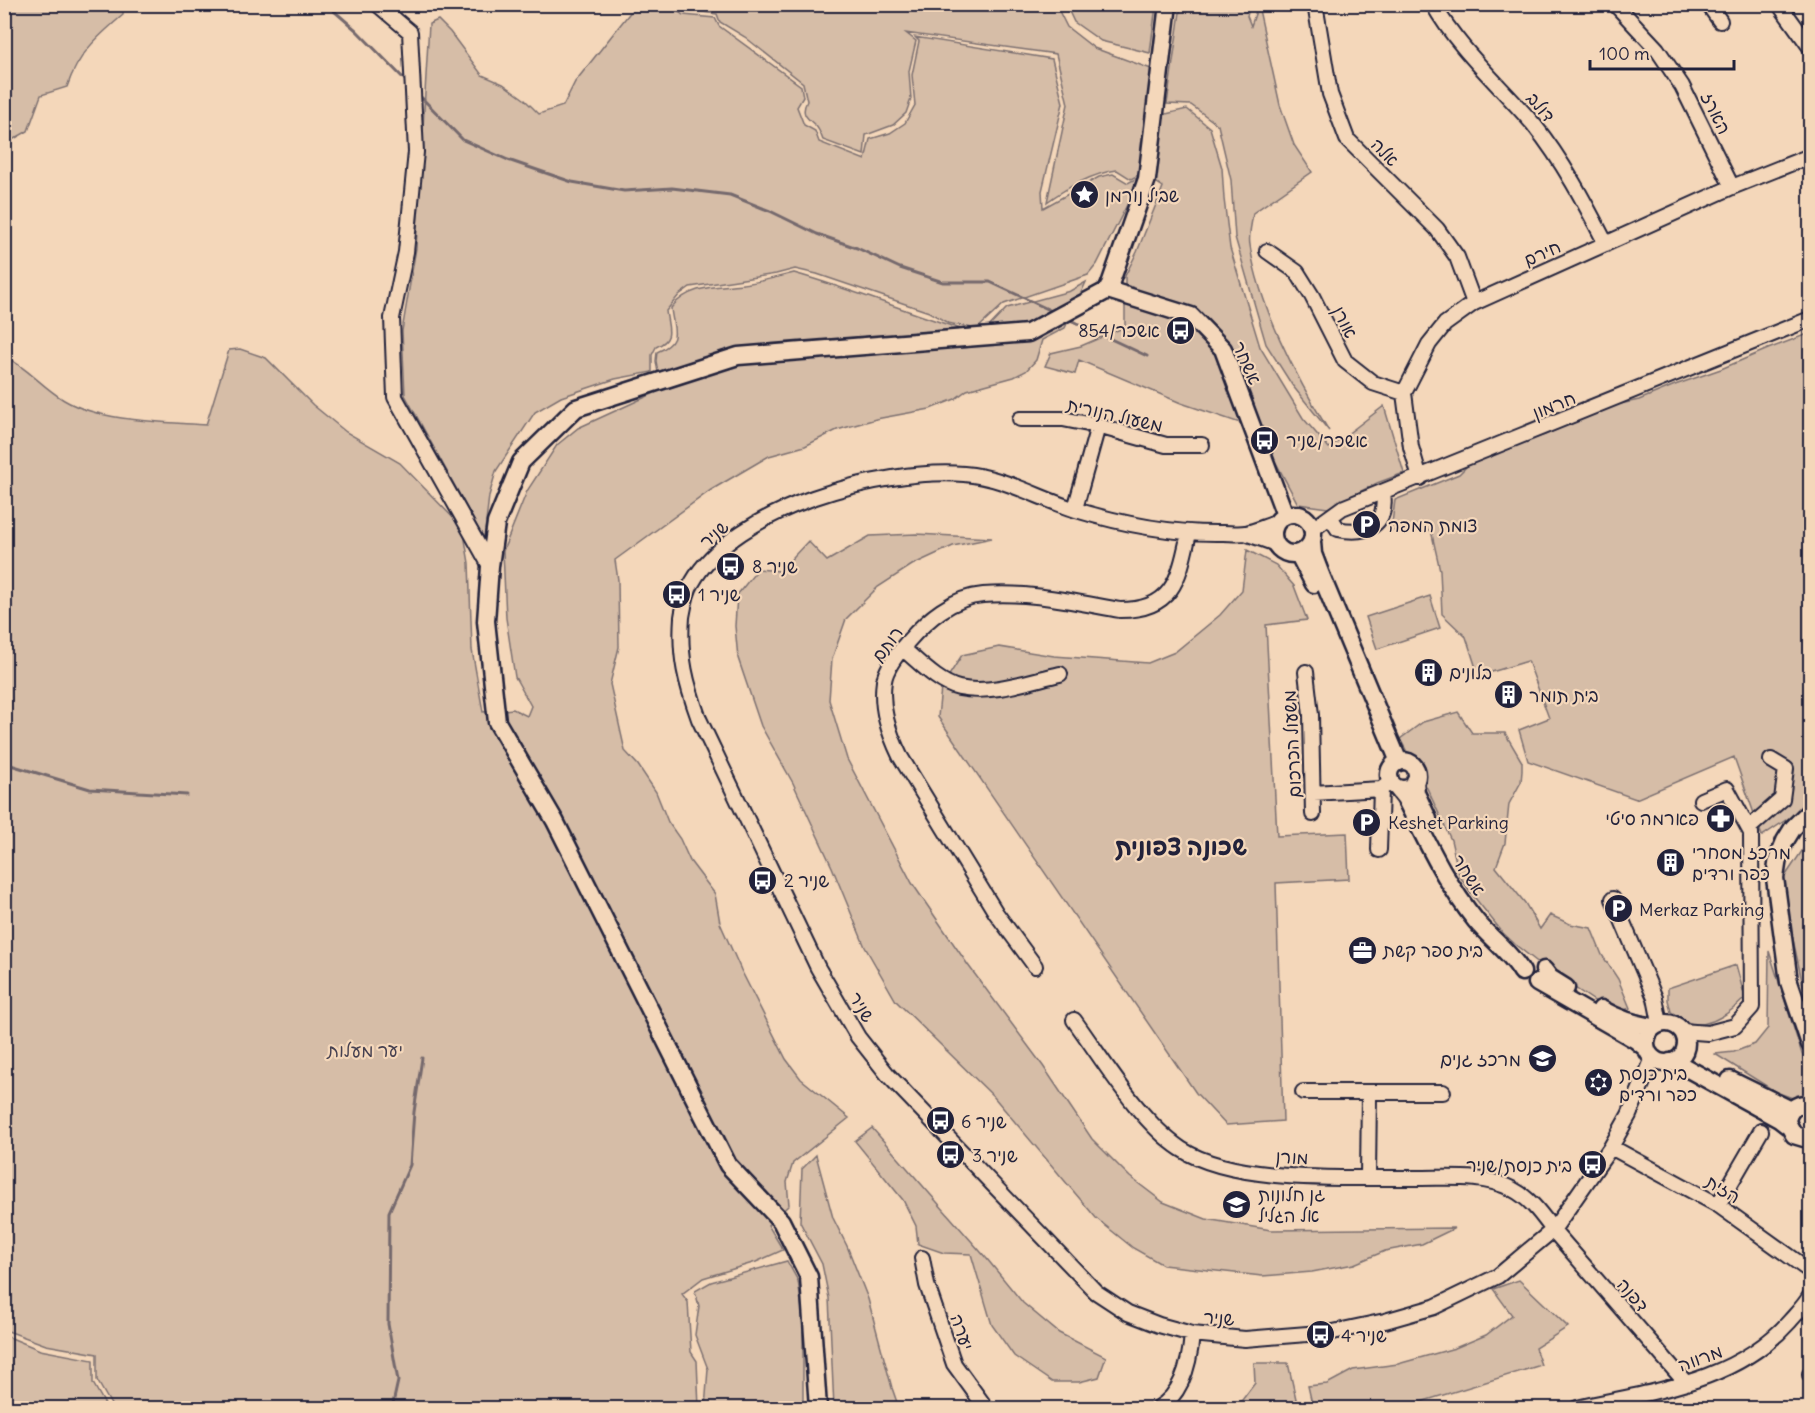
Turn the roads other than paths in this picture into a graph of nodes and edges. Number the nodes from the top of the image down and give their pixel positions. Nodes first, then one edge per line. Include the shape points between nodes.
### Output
1 (377, 4) edge
2 (1168, 4) edge
3 (1315, 4) edge
4 (1433, 4) edge
5 (1615, 4) edge
6 (1708, 4) edge
7 (1779, 4) edge
8 (1720, 21) dead end
9 (1810, 47) edge
10 (1810, 156) edge
11 (1732, 188) junction
12 (1606, 244) junction
13 (1267, 251) dead end
14 (1108, 290) junction
15 (1474, 303) junction
16 (1810, 319) edge
17 (1404, 393) junction
18 (1020, 418) dead end
19 (1098, 426) junction
20 (1202, 445) dead end
21 (1420, 478) junction
22 (1383, 492) junction
23 (1075, 510) junction
24 (1330, 517) junction
25 (1281, 519) junction
26 (1245, 533) junction
27 (1189, 534) junction
28 (1313, 535) junction
29 (1276, 544) junction
30 (1298, 553) junction
31 (490, 566) junction
32 (902, 648) junction
33 (1305, 672) dead end
34 (1060, 674) dead end
35 (1771, 760) dead end
36 (1392, 778) junction
37 (1415, 781) junction
38 (1314, 793) junction
39 (1701, 800) dead end
40 (1810, 812) edge
41 (1312, 813) dead end
42 (1749, 828) junction
43 (1379, 850) dead end
44 (1613, 899) dead end
45 (1035, 966) dead end
46 (1533, 972) junction
47 (1074, 1020) dead end
48 (1657, 1025) junction
49 (1682, 1030) junction
50 (1810, 1044) edge
51 (1684, 1050) junction
52 (1650, 1053) junction
53 (1670, 1062) junction
54 (1303, 1092) dead end
55 (1369, 1092) junction
56 (1443, 1092) dead end
57 (1810, 1105) edge
58 (1791, 1110) junction
59 (1788, 1126) junction
60 (1761, 1131) dead end
61 (1810, 1137) edge
62 (1611, 1147) junction
63 (1368, 1177) junction
64 (1718, 1205) junction
65 (1553, 1230) junction
66 (922, 1258) dead end
67 (1810, 1271) edge
68 (1810, 1296) edge
69 (1192, 1334) junction
70 (1686, 1383) junction
71 (818, 1408) edge
72 (986, 1408) edge
73 (1158, 1408) edge
74 (1576, 1408) edge

1 - 31 street via 410,32 416,152 406,252 392,318 395,397
2 - 14 main road via 1147,179
3 - 15 street, אלה via 1330,94 1347,139 1437,229 1457,257
4 - 12 street, דולב via 1465,51 1535,126 1586,204
5 - 11 street, הארז via 1657,49 1682,86
6 - 8 street
7 - 9 street
10 - 11 street, חירם
11 - 12 street, חירם
12 - 15 street, חירם
13 - 17 street, אורן via 1298,272 1345,361 1373,383
14 - 25 main road, אשחר via 1191,316 1222,349
14 - 31 main road via 1028,333 738,356 576,408 521,462 496,523
15 - 17 street, חירם via 1445,324 1429,344
16 - 21 street, חרמון
17 - 21 street via 1411,447
18 - 19 street, משעול הנורית via 1063,419
19 - 20 street, משעול הנורית via 1166,445
19 - 23 street
21 - 22 street, חרמון
22 - 24 street, חרמון via 1342,508
22 - 24 street via 1383,514 1375,525 1349,531 1338,529
23 - 27 street, שניר
23 - 69 street, שניר via 994,479 964,474 913,474 829,492 750,527 715,554 691,583 683,607 682,665 699,719 818,968 858,1037 895,1082 1096,1292 1128,1313
24 - 28 street, חרמון
25 - 26 street, שניר
25 - 28 main road via 1291,513 1303,515
25 - 29 main road via 1273,531
26 - 27 street, שניר
26 - 29 street, שניר
27 - 32 street, רותם via 1180,572 1170,591 1154,604 1120,610 1016,594 981,595 959,600 939,612
28 - 30 main road via 1304,551
28 - 36 main road, אשחר via 1313,554
29 - 30 main road via 1285,552
30 - 36 main road, אשחר via 1322,600
31 - 71 main road via 486,621 497,722 555,821 728,1165 781,1221 808,1277
32 - 34 street via 958,688 1003,687
32 - 45 street, רותם via 884,680 885,716 891,736 996,913
33 - 38 street, משעול הכרכום
35 - 42 street via 1786,769 1784,793
36 - 37 main road via 1410,787
36 - 37 main road via 1412,765
36 - 38 street
36 - 43 street
36 - 46 main road, אשחר via 1443,873 1476,922
37 - 46 main road, אשחר via 1419,802 1446,861 1484,917
38 - 41 street, משעול הכרכום
39 - 42 street via 1727,789
40 - 50 main road via 1785,841 1775,878 1789,982
42 - 49 street via 1752,1006 1735,1026 1708,1033
44 - 48 street via 1655,998
46 - 48 main road, אשחר via 1611,1014 1643,1026
46 - 52 main road, אשחר
47 - 63 street, מורן via 1135,1103 1182,1150 1246,1171 1283,1176
48 - 49 main road via 1676,1025
48 - 52 main road via 1646,1037
49 - 51 main road
51 - 53 main road
51 - 58 main road via 1728,1080
52 - 53 main road via 1664,1063
52 - 62 street, שניר via 1629,1115
53 - 59 main road via 1682,1065
54 - 55 street
55 - 56 street
55 - 63 street
57 - 58 main road via 1800,1104
58 - 59 main road
59 - 61 main road via 1794,1135
60 - 64 street
62 - 64 street, הזית
62 - 65 street, שניר
63 - 65 street, מורן via 1471,1178 1492,1182 1533,1203
64 - 67 street, הזית
65 - 69 street, שניר via 1498,1276 1434,1307 1333,1332 1245,1339
65 - 70 street, דפנה
66 - 72 street, יערה via 927,1285 954,1364
68 - 70 street, מרווה via 1779,1333 1752,1355 1723,1371
69 - 73 street via 1190,1356 1179,1387
70 - 74 street, מרווה

